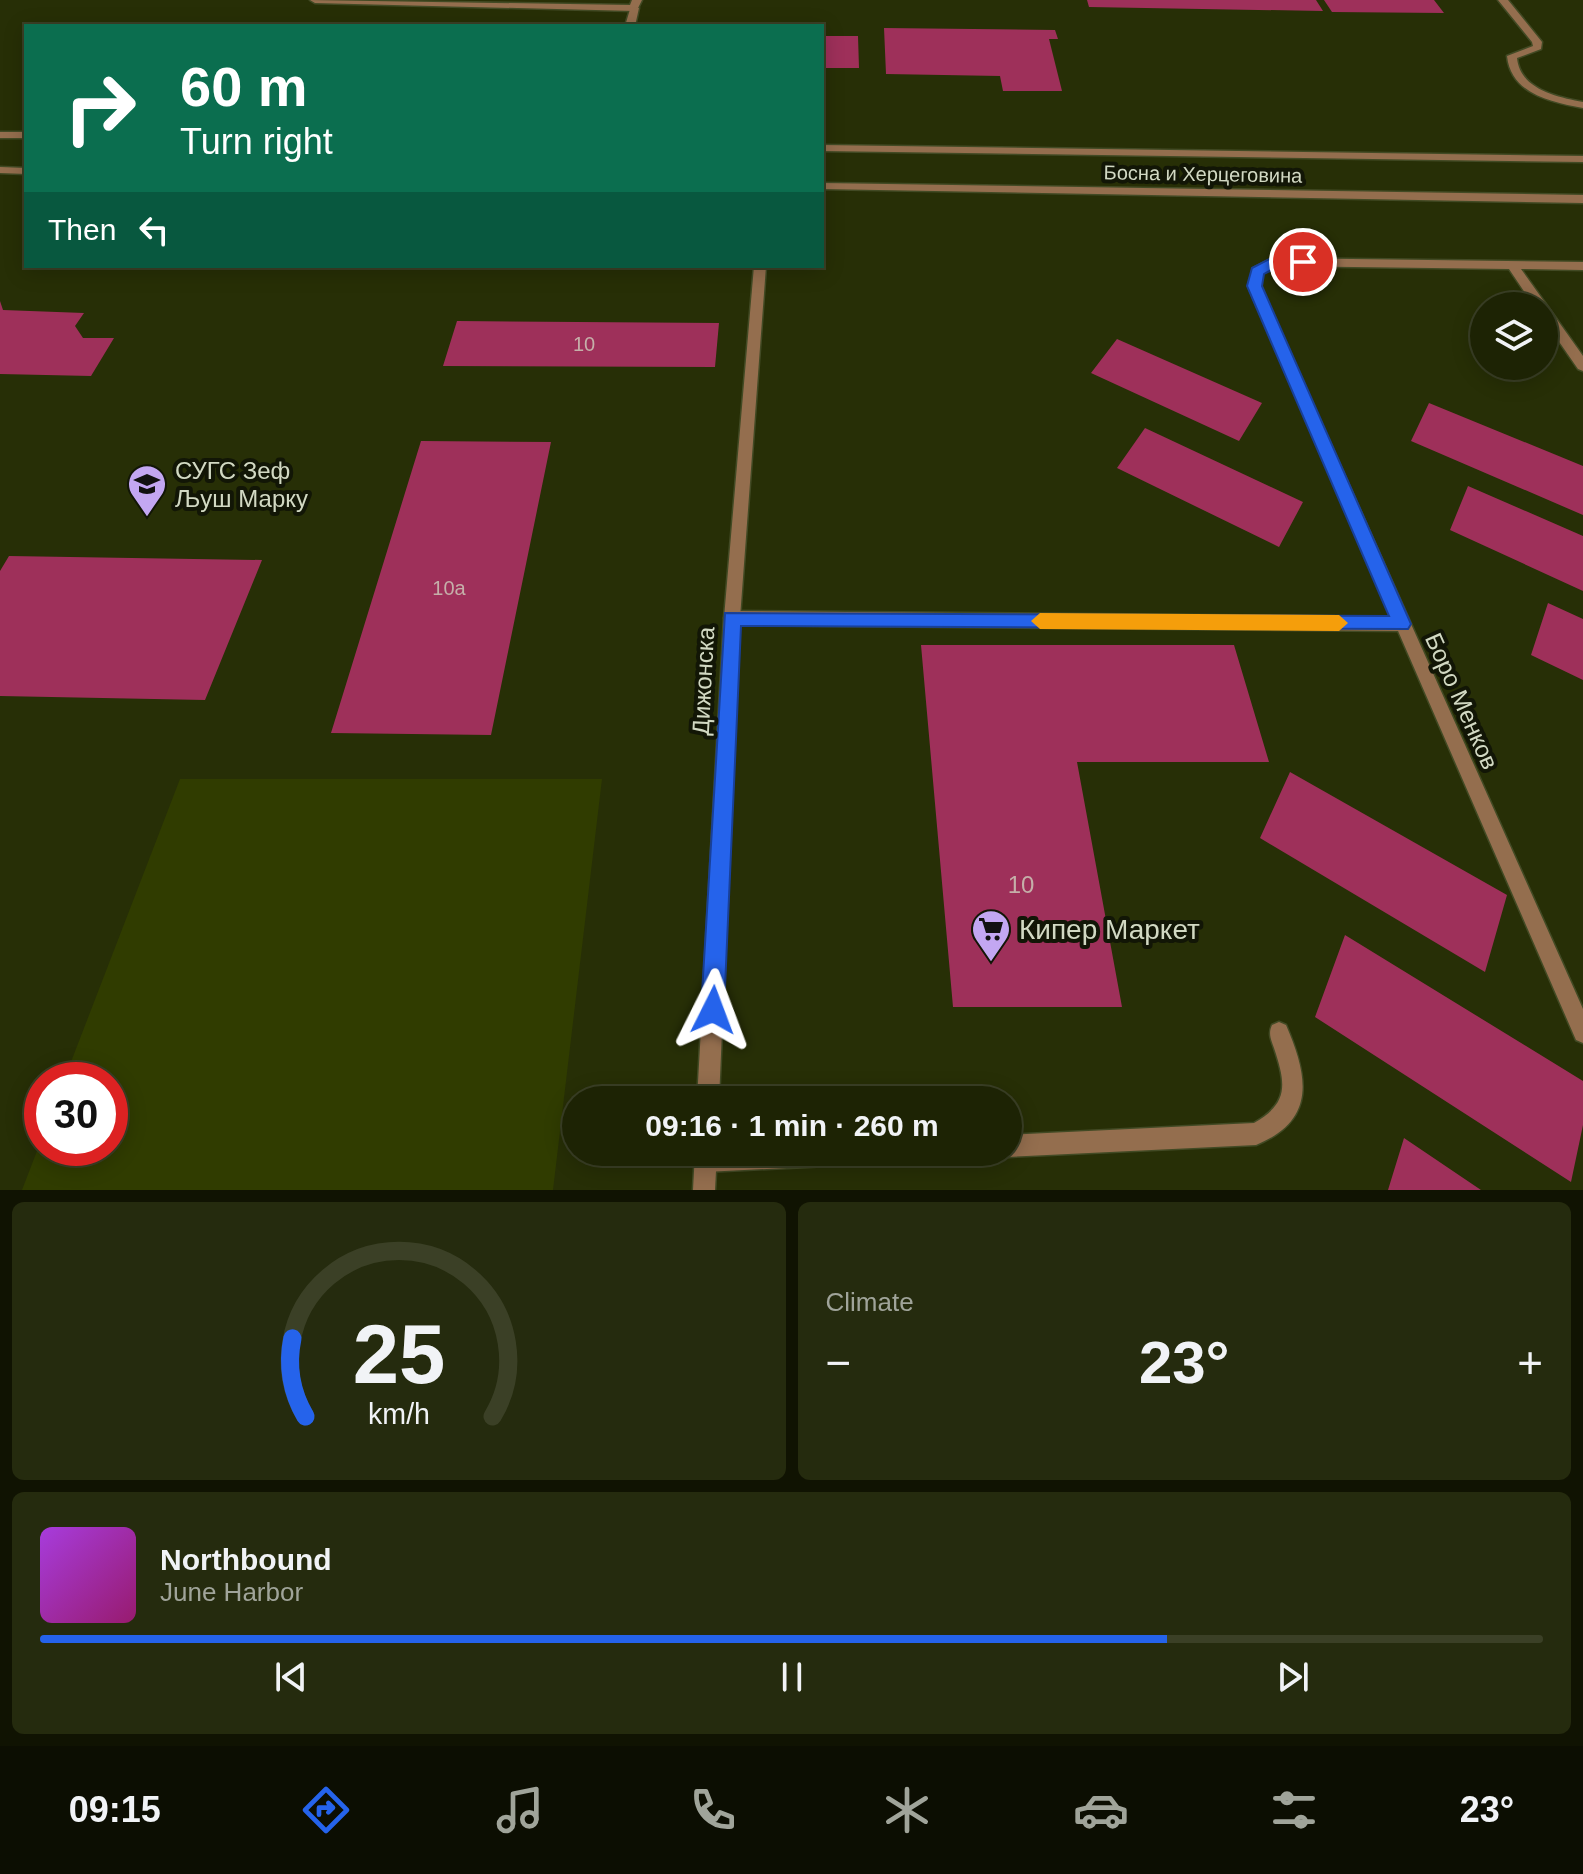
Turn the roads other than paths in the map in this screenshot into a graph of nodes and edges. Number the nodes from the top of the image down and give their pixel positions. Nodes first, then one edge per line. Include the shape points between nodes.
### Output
1 (315, 0) edge
2 (1503, 0) edge
3 (635, 4) edge
4 (630, 24) edge
5 (1583, 105) edge
6 (0, 135) edge
7 (24, 135) edge
8 (824, 148) edge
9 (1583, 159) edge
10 (0, 170) edge
11 (24, 171) edge
12 (824, 186) edge
13 (1583, 199) edge
14 (1512, 265) junction
15 (1583, 266) edge
16 (760, 268) edge
17 (1531, 292) edge
18 (1558, 331) edge
19 (1583, 366) edge
20 (732, 618) junction
21 (1401, 624) junction
22 (1279, 1032) dead end
23 (1583, 1033) edge
24 (709, 1086) edge
25 (1022, 1145) edge
26 (705, 1166) edge
27 (704, 1190) edge

1 - 3 street
2 - 5 street via 1537,42 1533,50 1512,56 1519,77 1551,98
3 - 4 street
6 - 7 street
8 - 9 street, Босна и Херцеговина
10 - 11 street
12 - 13 street, Босна и Херцеговина
14 - 15 street, Боро Менков
14 - 17 street
14 - 21 street, Боро Менков via 1273,262 1257,271 1254,286
16 - 20 street, Дижонска
18 - 19 street
20 - 21 street
20 - 24 street, Дижонска
21 - 23 street, Боро Менков
22 - 25 street via 1292,1073 1293,1099 1278,1123 1256,1134
26 - 27 street

